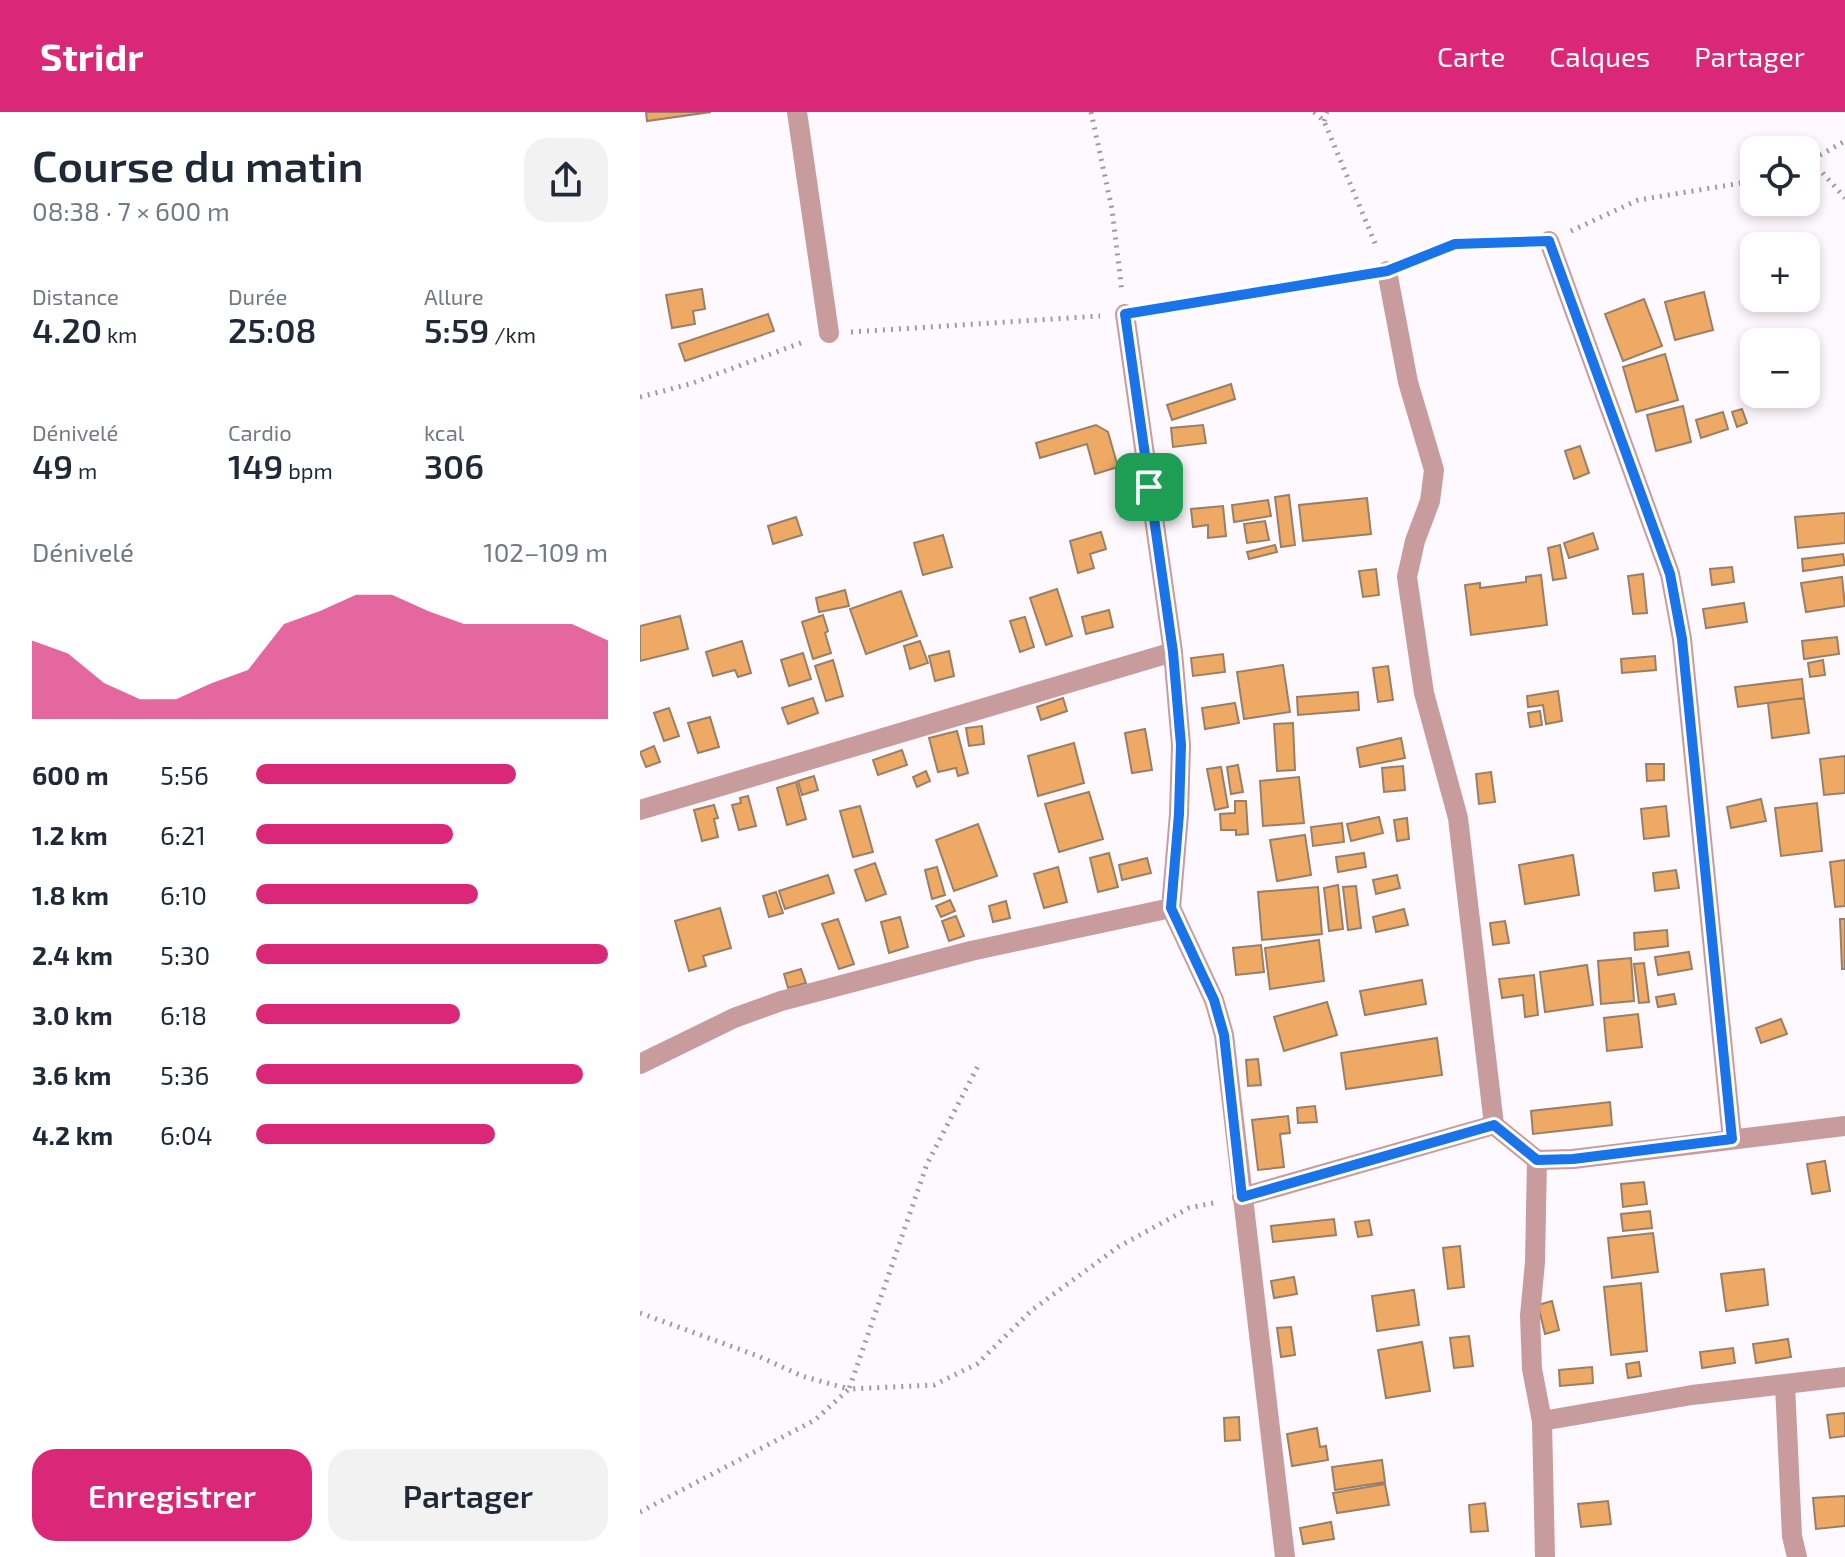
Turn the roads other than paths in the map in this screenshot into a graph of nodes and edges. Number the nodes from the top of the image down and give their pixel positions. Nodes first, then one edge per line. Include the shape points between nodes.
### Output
1 (797, 112) edge
2 (1549, 241) road end
3 (1387, 271) road end
4 (1125, 314) road end
5 (829, 333) road end
6 (1173, 652) junction
7 (640, 810) edge
8 (1171, 908) junction
9 (640, 1064) edge
10 (1494, 1125) junction
11 (1845, 1126) edge
12 (1732, 1139) junction
13 (1537, 1160) junction
14 (1242, 1197) junction
15 (1845, 1377) edge
16 (1785, 1385) junction
17 (1542, 1421) junction
18 (1285, 1557) edge
19 (1545, 1557) edge
20 (1797, 1557) edge

1 - 5 street
2 - 12 street via 1670,574 1682,639
3 - 10 street via 1408,382 1434,470 1407,577 1424,693 1458,818
4 - 6 street
6 - 7 street
6 - 8 street via 1181,745
8 - 9 street via 971,951 781,1001
8 - 14 street via 1214,1000 1224,1035
10 - 13 street
10 - 14 street
11 - 12 street
12 - 13 street
13 - 17 street via 1530,1316 1532,1369
14 - 18 street
15 - 16 street
16 - 17 street
16 - 20 street
17 - 19 street

